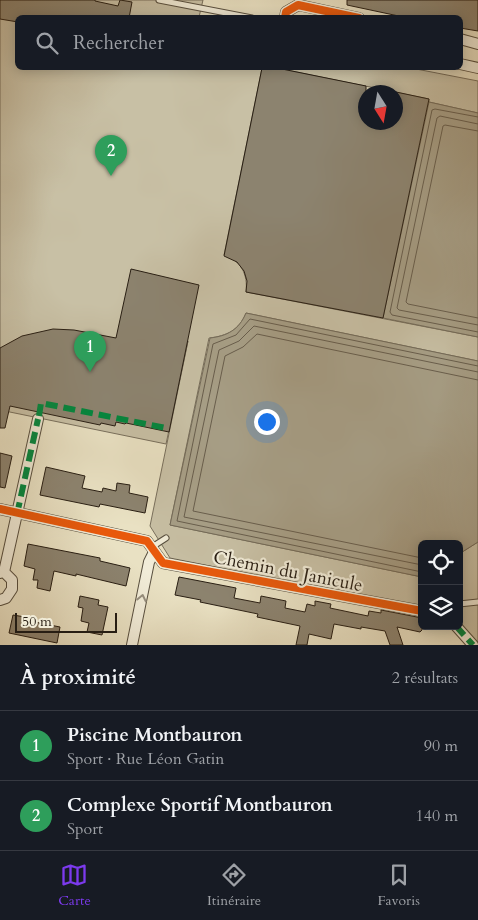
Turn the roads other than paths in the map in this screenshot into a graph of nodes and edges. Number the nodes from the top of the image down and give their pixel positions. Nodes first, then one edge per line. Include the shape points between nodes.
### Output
1 (159, 0) edge
2 (236, 15) edge
3 (286, 15) edge
4 (346, 15) edge
5 (463, 40) edge
6 (478, 44) edge
7 (463, 65) edge
8 (478, 68) edge
9 (38, 420) dead end
10 (0, 509) edge
11 (17, 514) junction
12 (166, 538) dead end
13 (153, 550) junction
14 (2, 573) edge
15 (0, 600) edge
16 (478, 602) edge
17 (463, 604) edge
18 (418, 610) edge
19 (459, 630) edge
20 (132, 645) edge
21 (472, 645) edge

1 - 2 lane
3 - 4 street via 298,4
5 - 6 street
7 - 8 street
9 - 11 street
10 - 11 street, Chemin du Janicule
11 - 13 street, Chemin du Janicule via 147,542
11 - 14 street
12 - 13 lane
13 - 18 street, Chemin du Janicule via 163,563
20 -> 13 street
14 - 15 street via 12,580 12,589 6,598
16 - 17 lane
19 - 21 street

